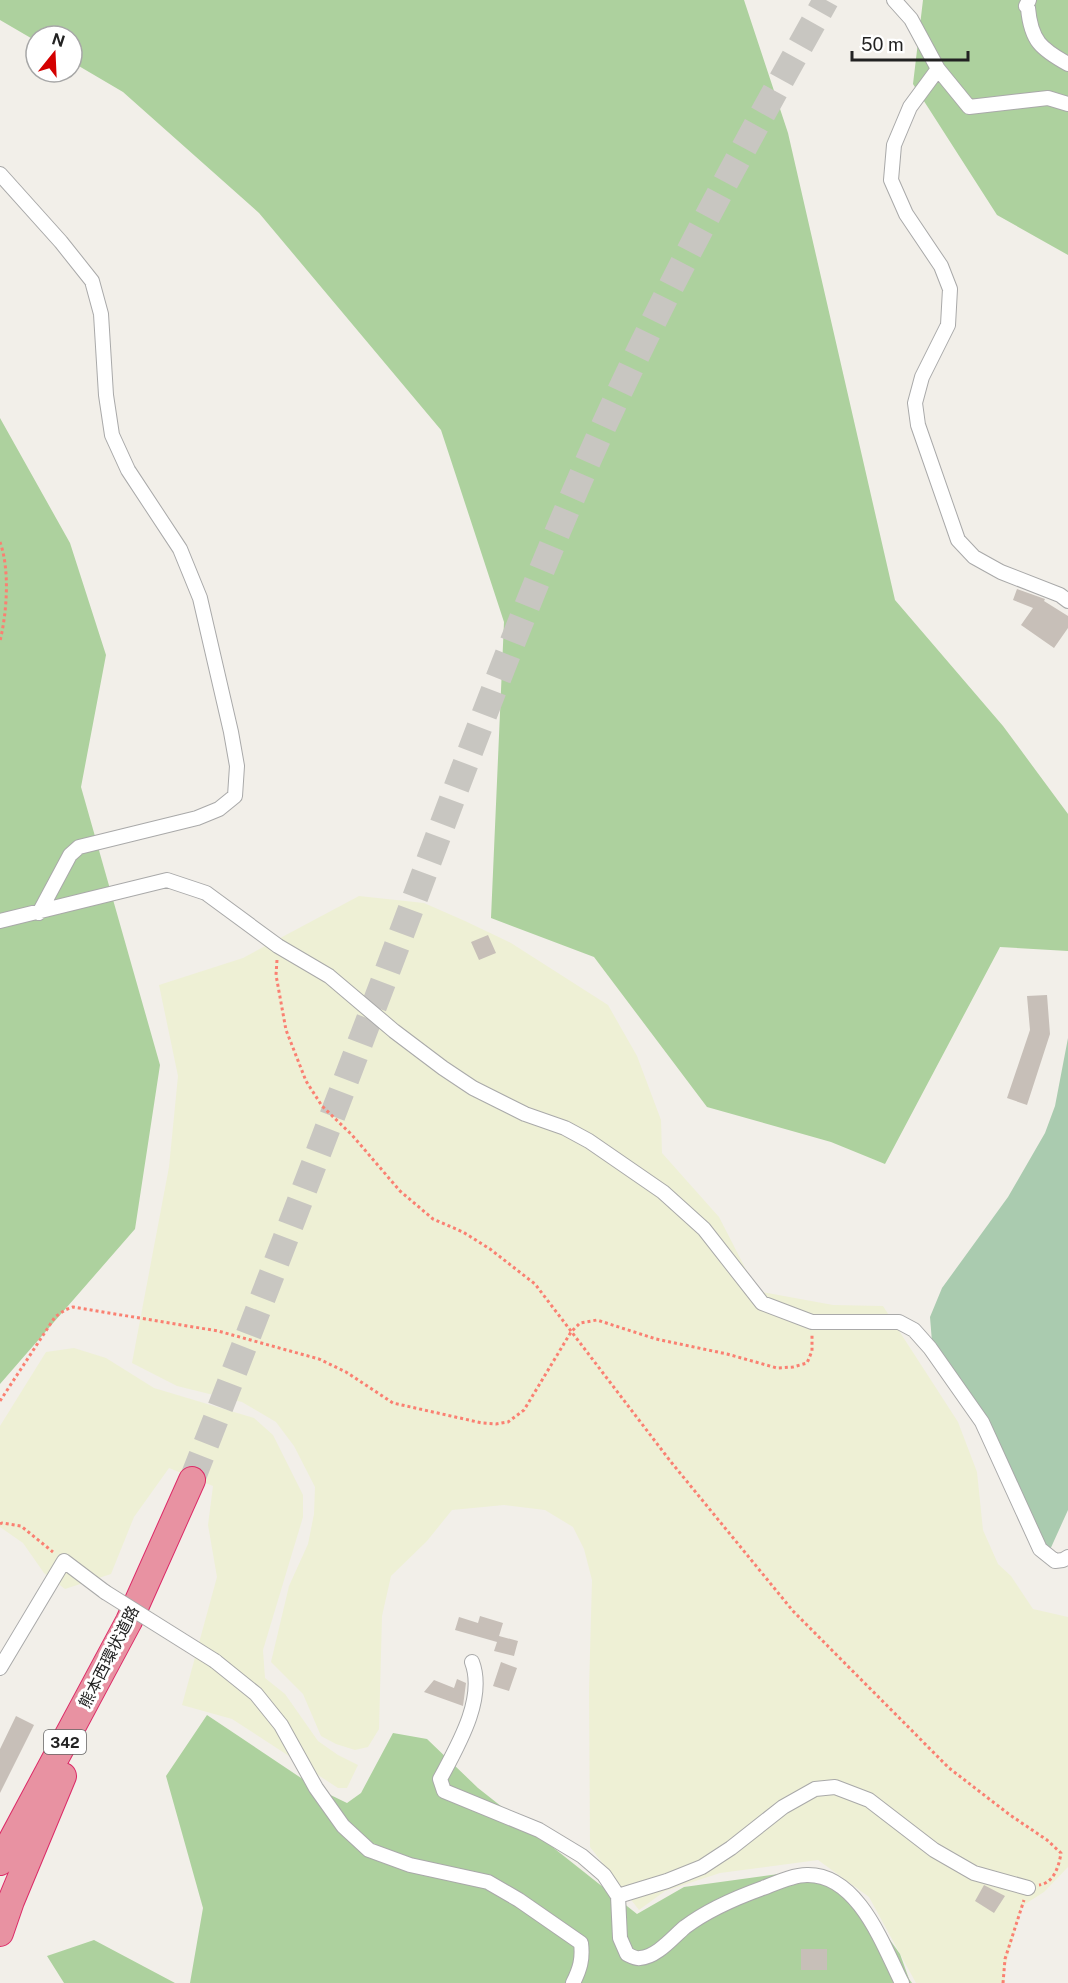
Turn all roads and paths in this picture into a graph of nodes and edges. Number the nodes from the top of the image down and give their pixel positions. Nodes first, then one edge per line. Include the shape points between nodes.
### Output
1 (894, 0) edge
2 (1029, 0) edge
3 (1068, 64) edge
4 (938, 69) junction
5 (1068, 104) edge
6 (0, 174) edge
7 (0, 542) edge
8 (1068, 601) edge
9 (0, 640) edge
10 (39, 913) junction
11 (0, 921) edge
12 (278, 946) junction
13 (812, 1322) junction
14 (571, 1332) junction
15 (0, 1401) edge
16 (192, 1480) tunnel mouth
17 (0, 1524) edge
18 (1068, 1557) edge
19 (64, 1561) junction
20 (129, 1621) junction
21 (472, 1662) dead end
22 (0, 1668) edge
23 (0, 1836) edge
24 (0, 1862) edge
25 (1028, 1887) junction
26 (618, 1896) junction
27 (0, 1933) edge
28 (573, 1983) edge
29 (902, 1983) edge
30 (1004, 1983) edge

1 - 4 street via 911,19
2 - 3 street via 1026,6 1037,42
4 - 5 street via 969,107 1048,98
4 - 8 street via 910,107 894,145 891,180 906,214 941,266 950,289 948,325 922,377 915,403 918,425 958,540 974,557 992,567
6 - 10 street via 92,282 101,314 112,435 128,470 180,549 200,598 237,766 235,796 219,809 79,847 70,855
7 - 9 path via 5,564 5,621
10 - 11 street
10 - 12 street via 167,880 206,893
12 - 13 street via 329,976 394,1031 473,1088 573,1133 654,1186 704,1229 762,1303
12 - 14 path via 276,975 286,1030 306,1081 322,1106 408,1198 434,1219 490,1249 535,1284
13 - 14 path via 812,1351 807,1363 777,1368 597,1320 580,1323
13 - 18 street via 899,1322 914,1330 982,1422 1040,1548 1054,1561
14 - 15 path via 524,1410 508,1422 496,1424 393,1403 319,1359 218,1331 73,1306 55,1317
14 - 25 path via 793,1611 949,1768 1061,1853 1046,1884
16 - 20 highway, 熊本西環状道路 / 342
17 - 19 path via 21,1526
19 - 22 street
19 - 28 street, bridge via 105,1592 215,1661 256,1694 281,1725 316,1788 343,1826 369,1850 410,1865 488,1882 581,1943 583,1957
20 - 23 highway
20 - 24 highway, 熊本西環状道路 / 342
20 - 27 highway
21 - 26 street via 475,1692 468,1724 440,1779 444,1791 539,1830 582,1856 604,1875
25 - 26 street via 974,1873 934,1850 868,1800 835,1787 815,1789 783,1807 702,1867
25 - 30 path via 1005,1959
26 - 29 street via 620,1938 627,1954 639,1959 652,1954 701,1915 732,1899 805,1875 828,1878 867,1914

